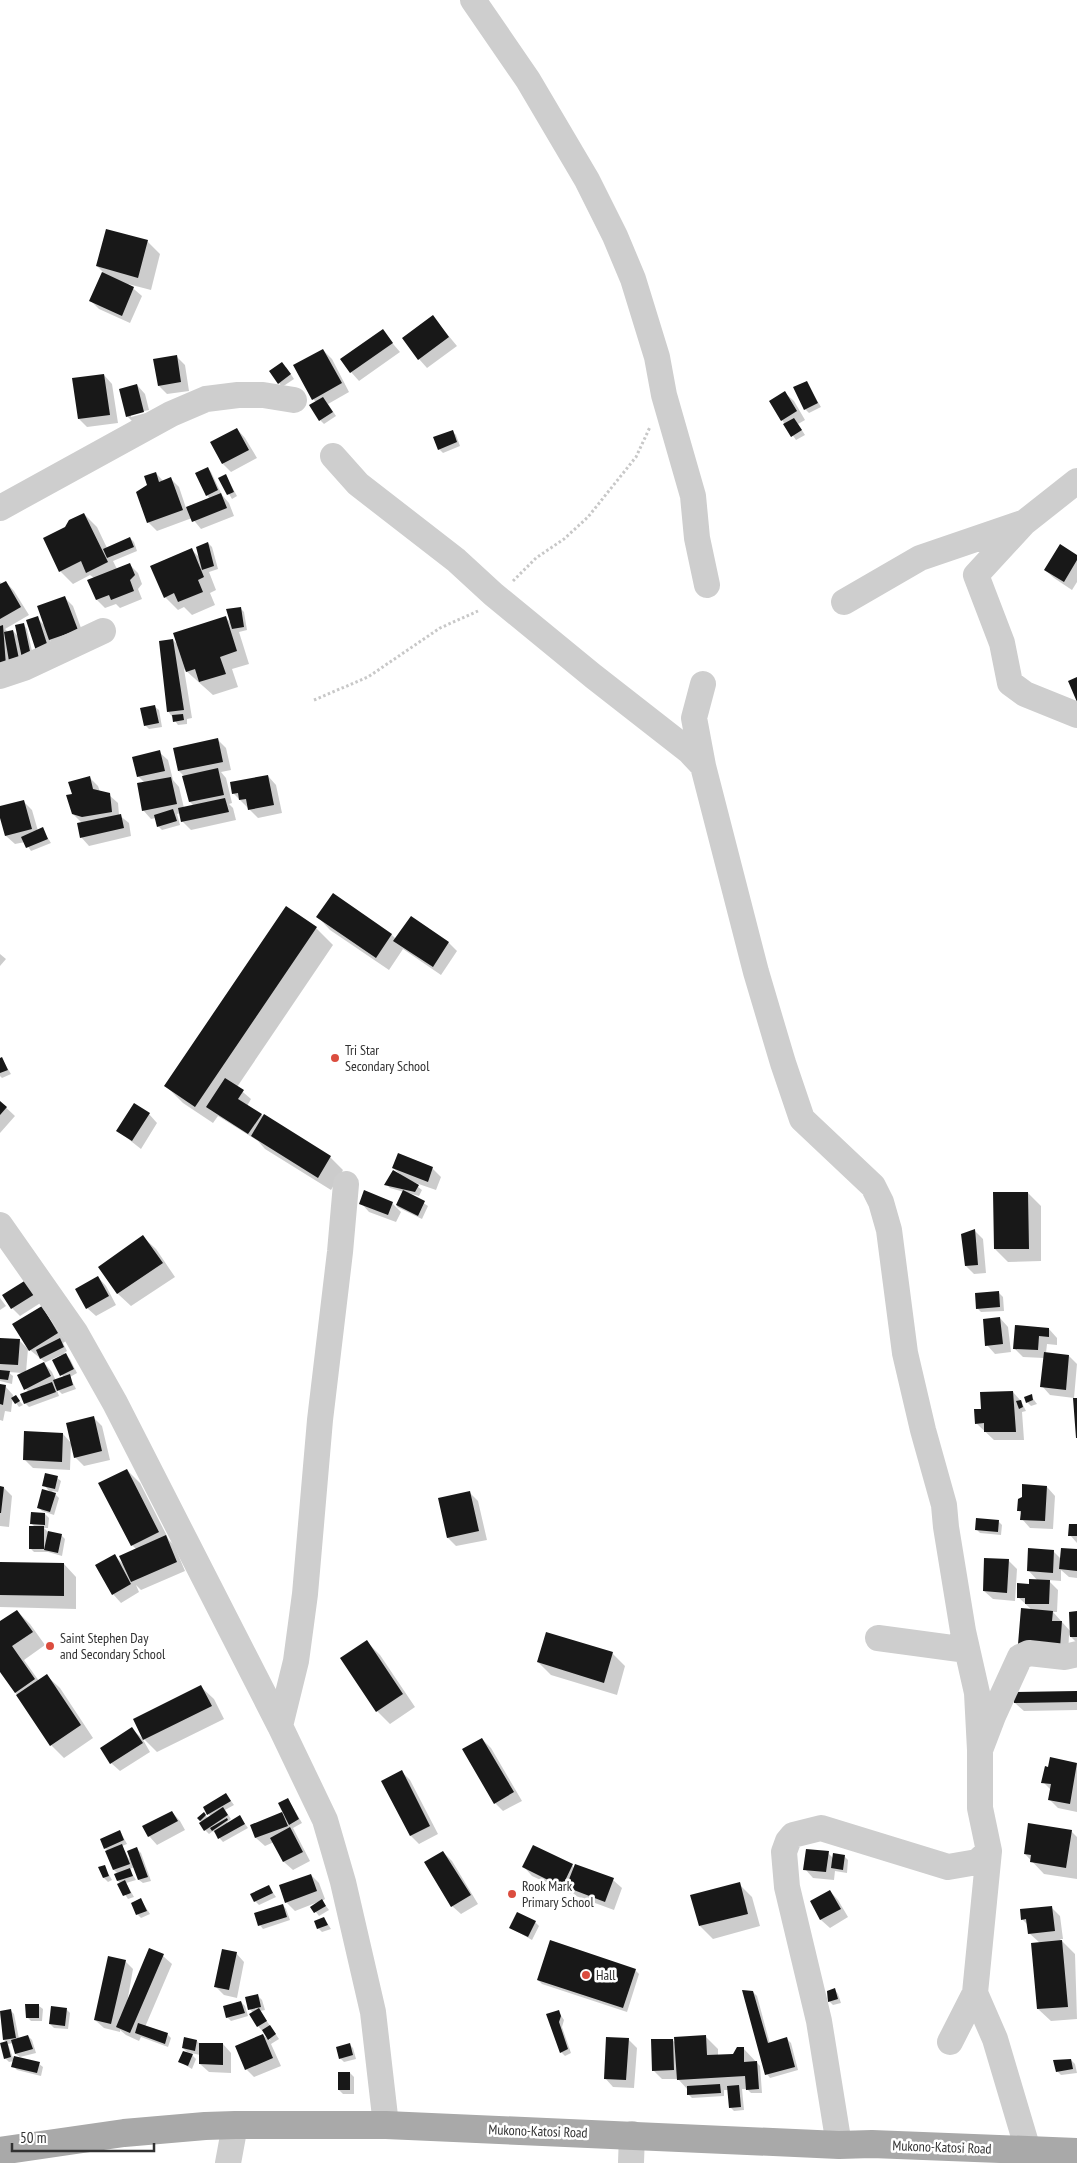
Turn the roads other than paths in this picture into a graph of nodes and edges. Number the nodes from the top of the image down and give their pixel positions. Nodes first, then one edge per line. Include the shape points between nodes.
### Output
1 (473, 0) edge
2 (294, 400) dead end
3 (333, 456) dead end
4 (1077, 481) edge
5 (0, 508) edge
6 (1025, 522) junction
7 (707, 585) dead end
8 (844, 602) dead end
9 (102, 631) dead end
10 (0, 676) edge
11 (703, 684) dead end
12 (1077, 715) edge
13 (703, 766) junction
14 (346, 1184) dead end
15 (0, 1226) edge
16 (878, 1638) dead end
17 (967, 1650) junction
18 (1077, 1654) edge
19 (280, 1726) junction
20 (980, 1750) junction
21 (989, 1851) junction
22 (975, 1993) junction
23 (950, 2042) dead end
24 (236, 2125) junction
25 (386, 2125) junction
26 (632, 2134) junction
27 (839, 2145) junction
28 (1028, 2150) junction
29 (0, 2151) edge
30 (1077, 2152) edge
31 (228, 2163) edge
32 (631, 2163) edge

1 - 7 street via 528,80 587,180 634,279 693,496 697,538
2 - 5 street via 263,395 206,399 171,414
3 - 13 street via 358,484 690,751
4 - 6 street
6 - 8 street via 920,558
6 - 12 street via 976,575 1002,643 1010,683 1025,694
9 - 10 street
11 - 13 street via 694,718
13 - 17 street via 756,972 802,1119 873,1186 881,1202 889,1230 905,1353 944,1505
14 - 19 street via 305,1594 296,1661
15 - 19 street via 75,1332 115,1403
16 - 17 street
17 - 20 street via 976,1693
18 - 20 street via 1065,1657 1029,1653 1020,1657
19 - 25 street via 325,1820 343,1882 373,2012
20 - 21 street via 980,1808
21 - 22 street
21 - 27 street via 977,1862 948,1867 821,1828 793,1835 788,1841 784,1852 787,1888 819,2021
22 - 23 street
22 - 28 street via 995,2039
24 - 25 main road, Mukono-Katosi Road
24 - 29 main road, Mukono-Katosi Road via 124,2133
24 - 31 street
25 - 26 main road, Mukono-Katosi Road
26 - 27 main road, Mukono-Katosi Road
26 - 32 street
27 - 28 main road, Mukono-Katosi Road
28 - 30 main road, Mukono-Katosi Road

